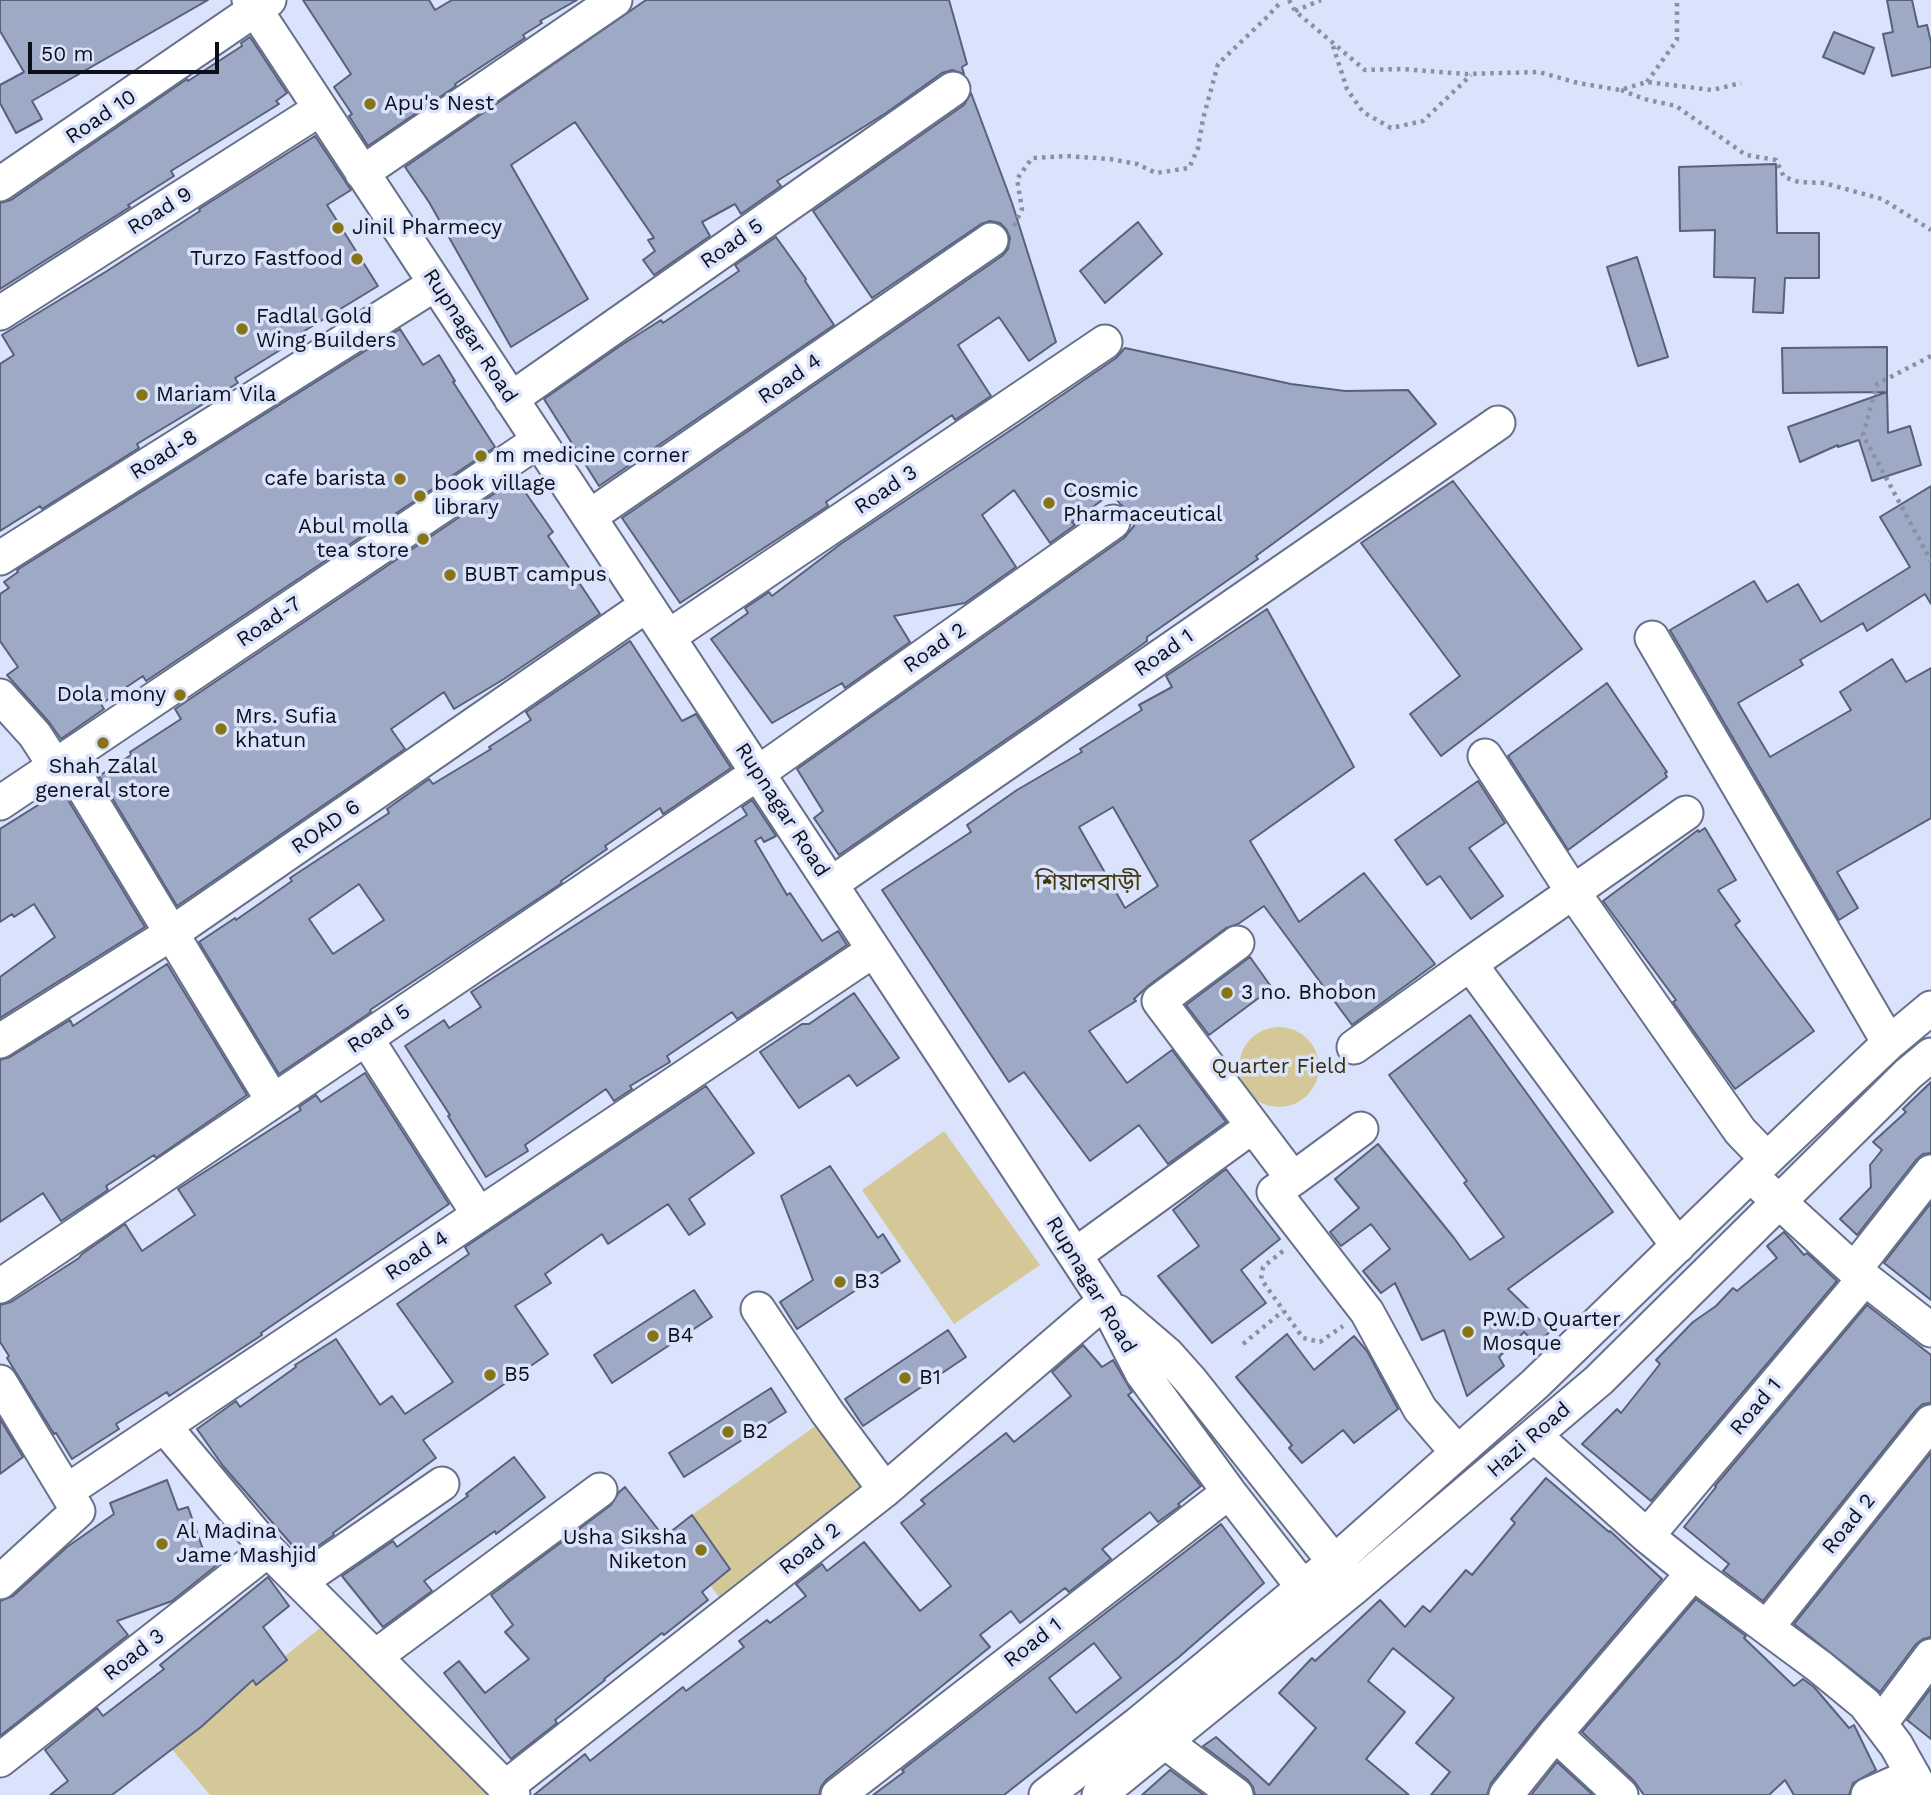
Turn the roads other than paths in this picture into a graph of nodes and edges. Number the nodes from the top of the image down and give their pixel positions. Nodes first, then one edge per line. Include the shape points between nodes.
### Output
1 (615, 0) edge
2 (258, 3) edge
3 (953, 89) dead end
4 (320, 109) junction
5 (362, 173) junction
6 (0, 184) edge
7 (991, 240) road end
8 (435, 284) junction
9 (0, 313) edge
10 (1105, 342) dead end
11 (511, 399) junction
12 (1498, 423) dead end
13 (538, 441) junction
14 (589, 517) junction
15 (1112, 522) dead end
16 (0, 558) edge
17 (647, 605) junction
18 (668, 637) junction
19 (1652, 638) dead end
20 (0, 696) edge
21 (1485, 756) dead end
22 (61, 762) junction
23 (758, 773) junction
24 (0, 803) edge
25 (1686, 813) dead end
26 (831, 884) junction
27 (1573, 892) junction
28 (172, 933) junction
29 (1237, 943) dead end
30 (874, 950) junction
31 (1470, 964) junction
32 (1931, 1008) edge
33 (366, 1038) junction
34 (0, 1041) edge
35 (1889, 1043) junction
36 (1354, 1047) dead end
37 (1931, 1055) edge
38 (273, 1101) junction
39 (1253, 1126) junction
40 (1360, 1129) dead end
41 (1759, 1167) junction
42 (1931, 1172) edge
43 (1293, 1179) junction
44 (1780, 1202) junction
45 (480, 1214) junction
46 (1678, 1246) junction
47 (1075, 1255) junction
48 (1859, 1274) junction
49 (0, 1286) edge
50 (1105, 1301) junction
51 (758, 1309) dead end
52 (1931, 1331) edge
53 (0, 1382) edge
54 (1931, 1422) edge
55 (164, 1426) junction
56 (1535, 1436) junction
57 (1457, 1452) junction
58 (442, 1484) dead end
59 (600, 1490) dead end
60 (885, 1490) junction
61 (67, 1491) junction
62 (1229, 1492) junction
63 (1647, 1536) junction
64 (268, 1550) junction
65 (1334, 1562) junction
66 (1693, 1573) junction
67 (301, 1581) junction
68 (0, 1582) edge
69 (1355, 1587) junction
70 (1313, 1600) junction
71 (1767, 1626) junction
72 (376, 1656) junction
73 (1931, 1656) edge
74 (1881, 1723) junction
75 (1151, 1732) junction
76 (1555, 1734) junction
77 (0, 1760) edge
78 (1918, 1785) edge
79 (510, 1791) edge
80 (838, 1795) edge
81 (1046, 1795) edge
82 (1099, 1795) edge
83 (1234, 1795) edge
84 (1506, 1795) edge
85 (1621, 1795) edge
86 (1868, 1795) edge

1 - 5 street
2 - 4 street, Rupnagar Road
2 - 6 street, Road 10
3 - 11 street, Road 5
4 - 5 street, Rupnagar Road
4 - 9 street, Road 9
5 - 8 street, Rupnagar Road
7 - 14 street, Road 4
8 - 11 street, Rupnagar Road
8 - 16 street, Road-8
10 - 18 street, Road 3
11 - 13 street, Rupnagar Road
12 - 26 street, Road 1
13 - 14 street, Rupnagar Road
13 - 22 street, Road-7
14 - 17 street, Rupnagar Road
15 - 23 street, Road 2
17 - 18 street, Rupnagar Road
17 - 28 street, ROAD 6
18 - 23 street, Rupnagar Road
19 - 35 street
20 - 22 street
21 - 27 street
22 - 24 street, Road-7
22 - 28 street
23 - 26 street, Rupnagar Road
23 - 33 street, Road 5
25 - 27 street
26 - 30 street, Rupnagar Road
27 - 31 street
27 - 41 street via 1740,1131
28 - 34 street, ROAD 6
28 - 38 street
29 - 39 street via 1159,1001
30 - 45 street, Road 4
30 - 47 street, Rupnagar Road
31 - 36 street
31 - 46 street
32 - 35 street, Hazi Road
33 - 38 street, Road 5
33 - 45 street
35 - 41 street, Hazi Road
37 - 44 street, Hazi Road
38 - 49 street, Road 5
39 - 43 street
39 - 47 street
40 - 43 street
41 - 44 street
41 - 46 street, Hazi Road
42 - 48 street, Road 1
43 - 57 street via 1274,1192 1367,1311 1420,1409
44 - 48 street
44 - 56 street, Hazi Road via 1599,1380
45 - 55 street, Road 4
46 - 57 street, Hazi Road
47 - 50 street, Rupnagar Road
48 - 52 street
48 - 63 street, Road 1
50 - 60 street, Road 2
50 - 62 street, Rupnagar Road via 1142,1373
50 - 65 street via 1191,1381
51 - 60 street
53 - 61 street
54 - 71 street, Road 2
55 - 61 street, Road 4
55 - 64 street
56 - 63 street
56 - 69 street, Hazi Road
57 - 65 street, Hazi Road
58 - 67 street
59 - 72 street
60 - 79 street, Road 2
61 - 68 street via 78,1511
62 - 70 street, Rupnagar Road
62 - 80 street, Road 1
63 - 66 street
64 - 67 street
64 - 77 street, Road 3
65 - 69 street
65 - 70 street, Hazi Road
66 - 71 street
66 - 76 street
67 - 72 street
69 - 70 street, Hazi Road
70 - 75 street, Hazi Road
71 - 74 street via 1865,1704
72 - 79 street
73 - 74 street
74 - 78 street
75 - 81 street
75 - 82 street, Hazi Road
75 - 83 street
76 - 84 street
76 - 85 street
78 - 86 street

